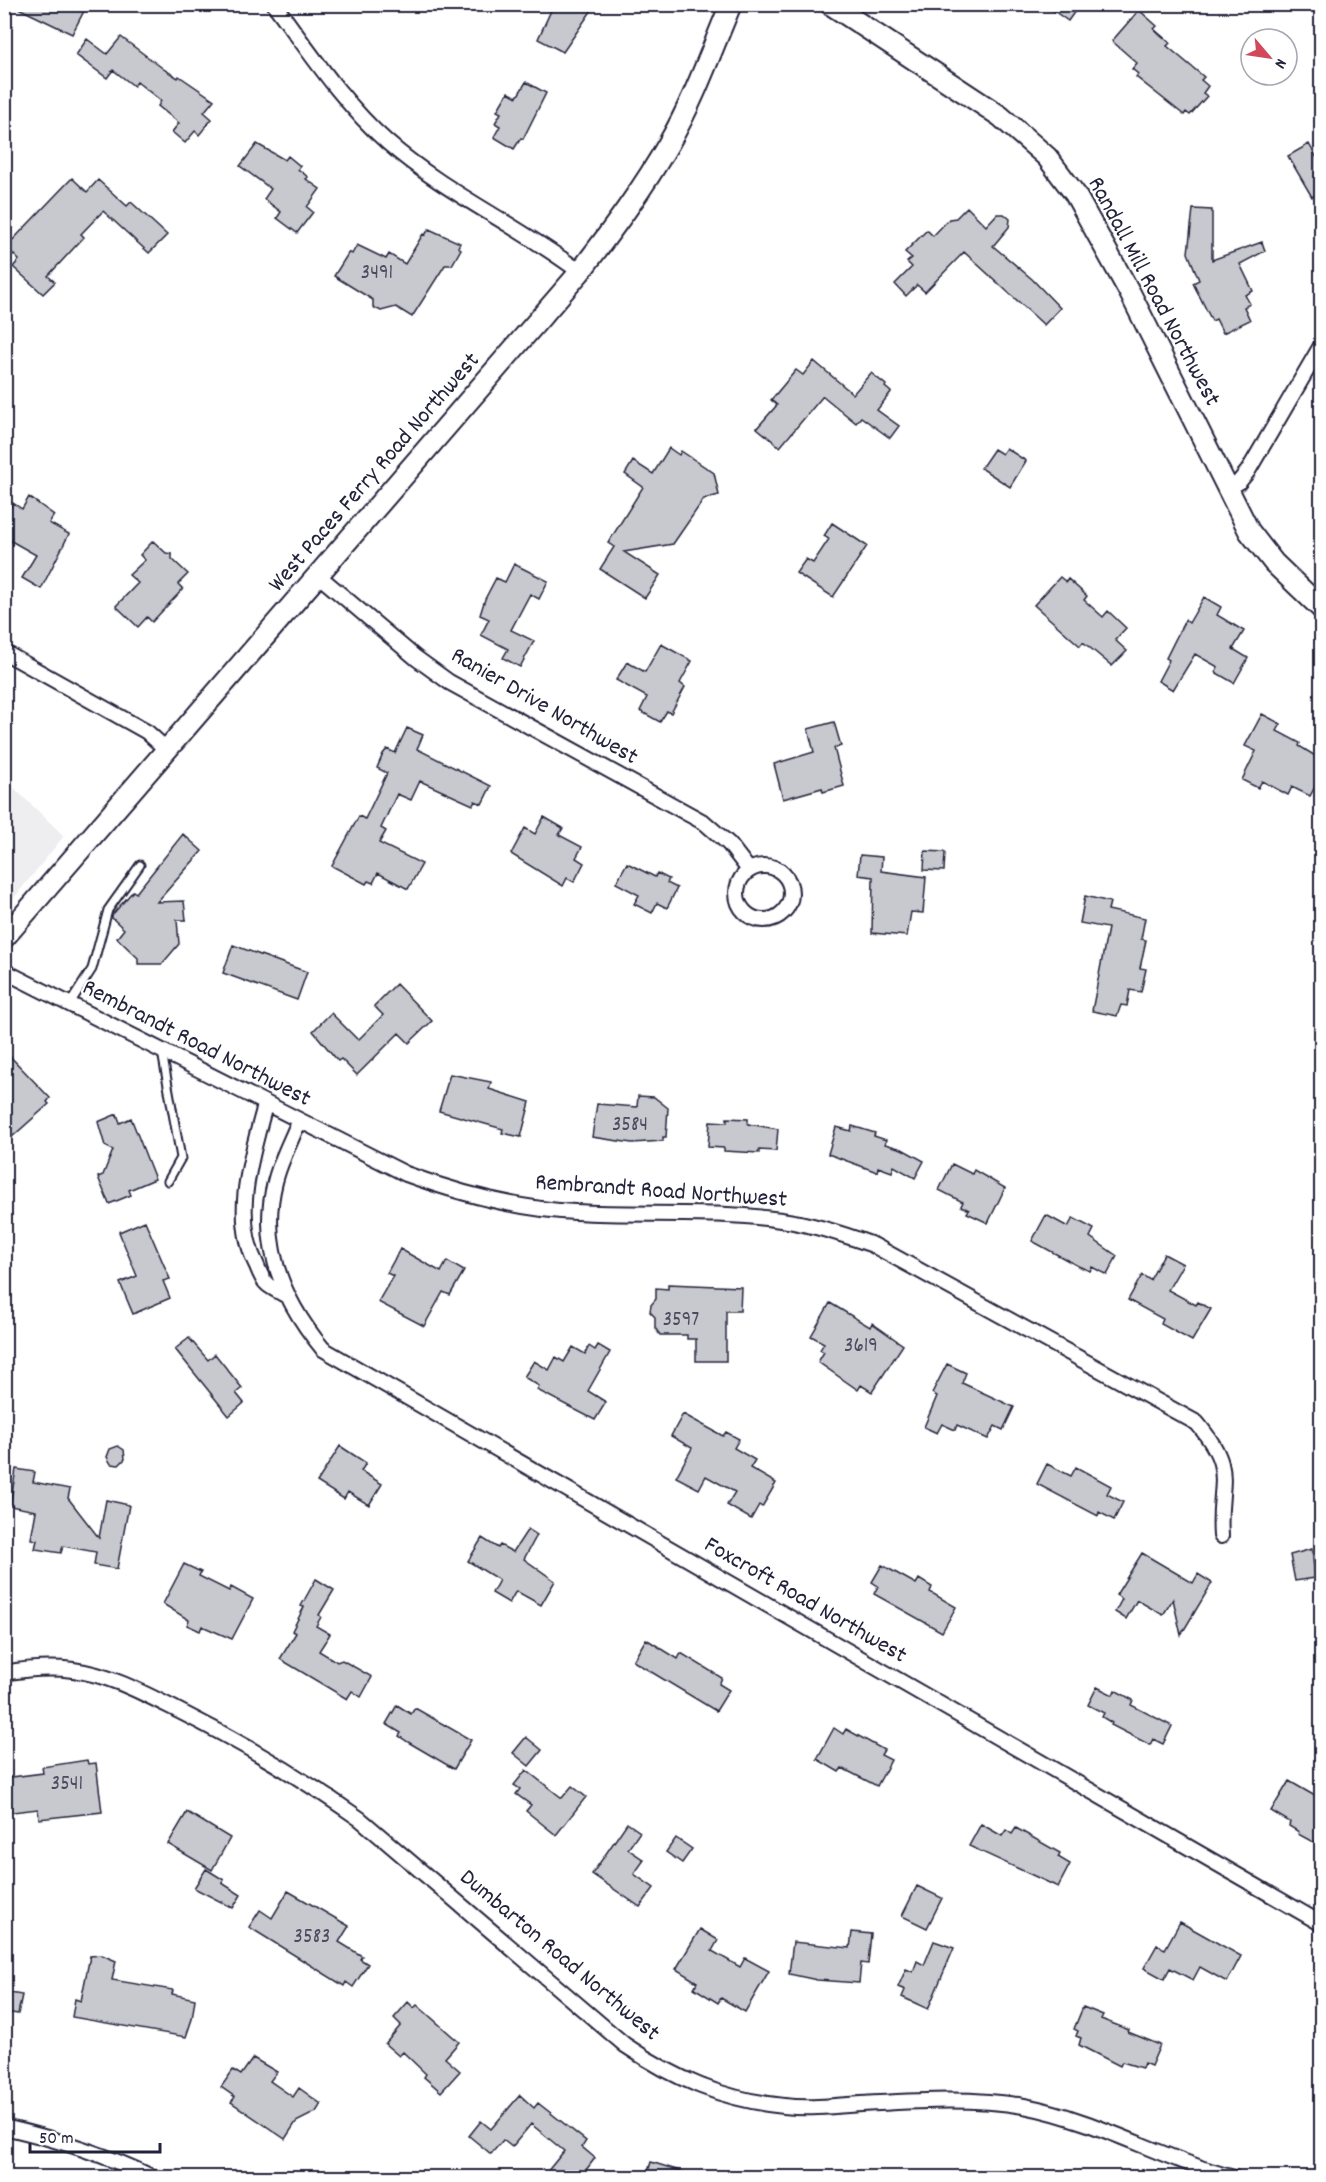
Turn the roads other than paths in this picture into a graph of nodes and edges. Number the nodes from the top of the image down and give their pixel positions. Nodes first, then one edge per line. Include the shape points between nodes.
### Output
1 (273, 4) edge
2 (730, 4) edge
3 (830, 4) edge
4 (580, 272) junction
5 (1322, 344) edge
6 (1227, 489) junction
7 (319, 576) junction
8 (1322, 609) edge
9 (4, 652) edge
10 (168, 751) junction
11 (140, 865) dead end
12 (749, 870) dead end
13 (4, 938) edge
14 (4, 971) edge
15 (69, 1005) junction
16 (162, 1052) junction
17 (265, 1105) junction
18 (299, 1121) junction
19 (168, 1181) dead end
20 (285, 1295) junction
21 (1221, 1536) dead end
22 (4, 1673) edge
23 (1322, 1924) edge
24 (4, 2127) edge
25 (1227, 2177) edge
26 (154, 2178) edge

1 - 4 street via 351,104 386,141 430,175
2 - 4 main road, West Paces Ferry Road Northwest via 670,142 630,206
3 - 6 main road, Randall Mill Road Northwest via 1000,116 1047,157 1075,194 1130,293
4 - 7 main road, West Paces Ferry Road Northwest
5 - 6 street via 1248,471
6 - 8 main road, Randall Mill Road Northwest via 1255,539
7 - 10 main road, West Paces Ferry Road Northwest
7 - 12 street, Ranier Drive Northwest via 449,682 705,823 729,844
9 - 10 street via 147,732
10 - 13 main road, West Paces Ferry Road Northwest
11 - 15 lane via 108,910 92,969
14 - 15 street, Rembrandt Road Northwest
15 - 16 street, Rembrandt Road Northwest
16 - 17 street, Rembrandt Road Northwest
16 - 19 lane via 181,1158
17 - 18 street, Rembrandt Road Northwest
17 - 20 street, Foxcroft Road Northwest via 245,1192 246,1225 252,1257 266,1283
18 - 20 street, Foxcroft Road Northwest via 275,1181 271,1206 277,1271
18 - 21 street, Rembrandt Road Northwest via 406,1174 497,1202 574,1212 780,1220 830,1230 873,1245 1197,1423 1213,1443 1223,1467
20 - 23 street, Foxcroft Road Northwest via 323,1349 346,1363
22 - 25 street, Dumbarton Road Northwest via 72,1670 103,1676 242,1742 360,1819 625,2045 690,2084 737,2099 786,2107 943,2099 1023,2106 1094,2124
24 - 26 street via 57,2139

